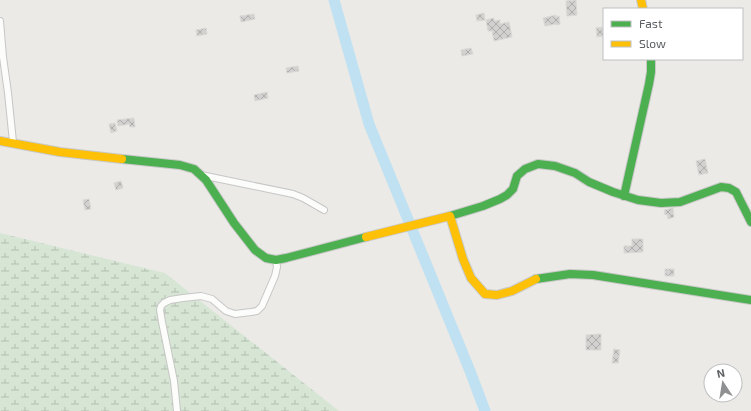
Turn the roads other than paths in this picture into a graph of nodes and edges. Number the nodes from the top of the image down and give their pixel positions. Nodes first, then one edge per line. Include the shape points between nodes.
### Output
1 (0, 21) edge
2 (652, 60) edge
3 (0, 141) edge
4 (12, 142) junction
5 (201, 175) junction
6 (624, 196) junction
7 (324, 210) dead end
8 (450, 216) junction
9 (751, 222) edge
10 (276, 260) junction
11 (751, 300) edge
12 (177, 411) edge

1 - 4 street
2 - 6 street
3 - 4 street
4 - 5 street via 60,152 180,165 194,169
5 - 7 street via 293,194
5 - 10 street via 255,250 266,258
6 - 8 street via 589,182 575,173 555,166 538,164 517,176 512,192 502,199
6 - 9 street via 661,203 680,202 721,187 729,188 736,192
8 - 10 street
8 - 11 street via 463,259 472,278 485,294 497,295 512,291 534,279 570,274 593,275
10 - 12 street via 275,276 262,306 257,310 235,314 212,299 200,296 170,300 161,306

